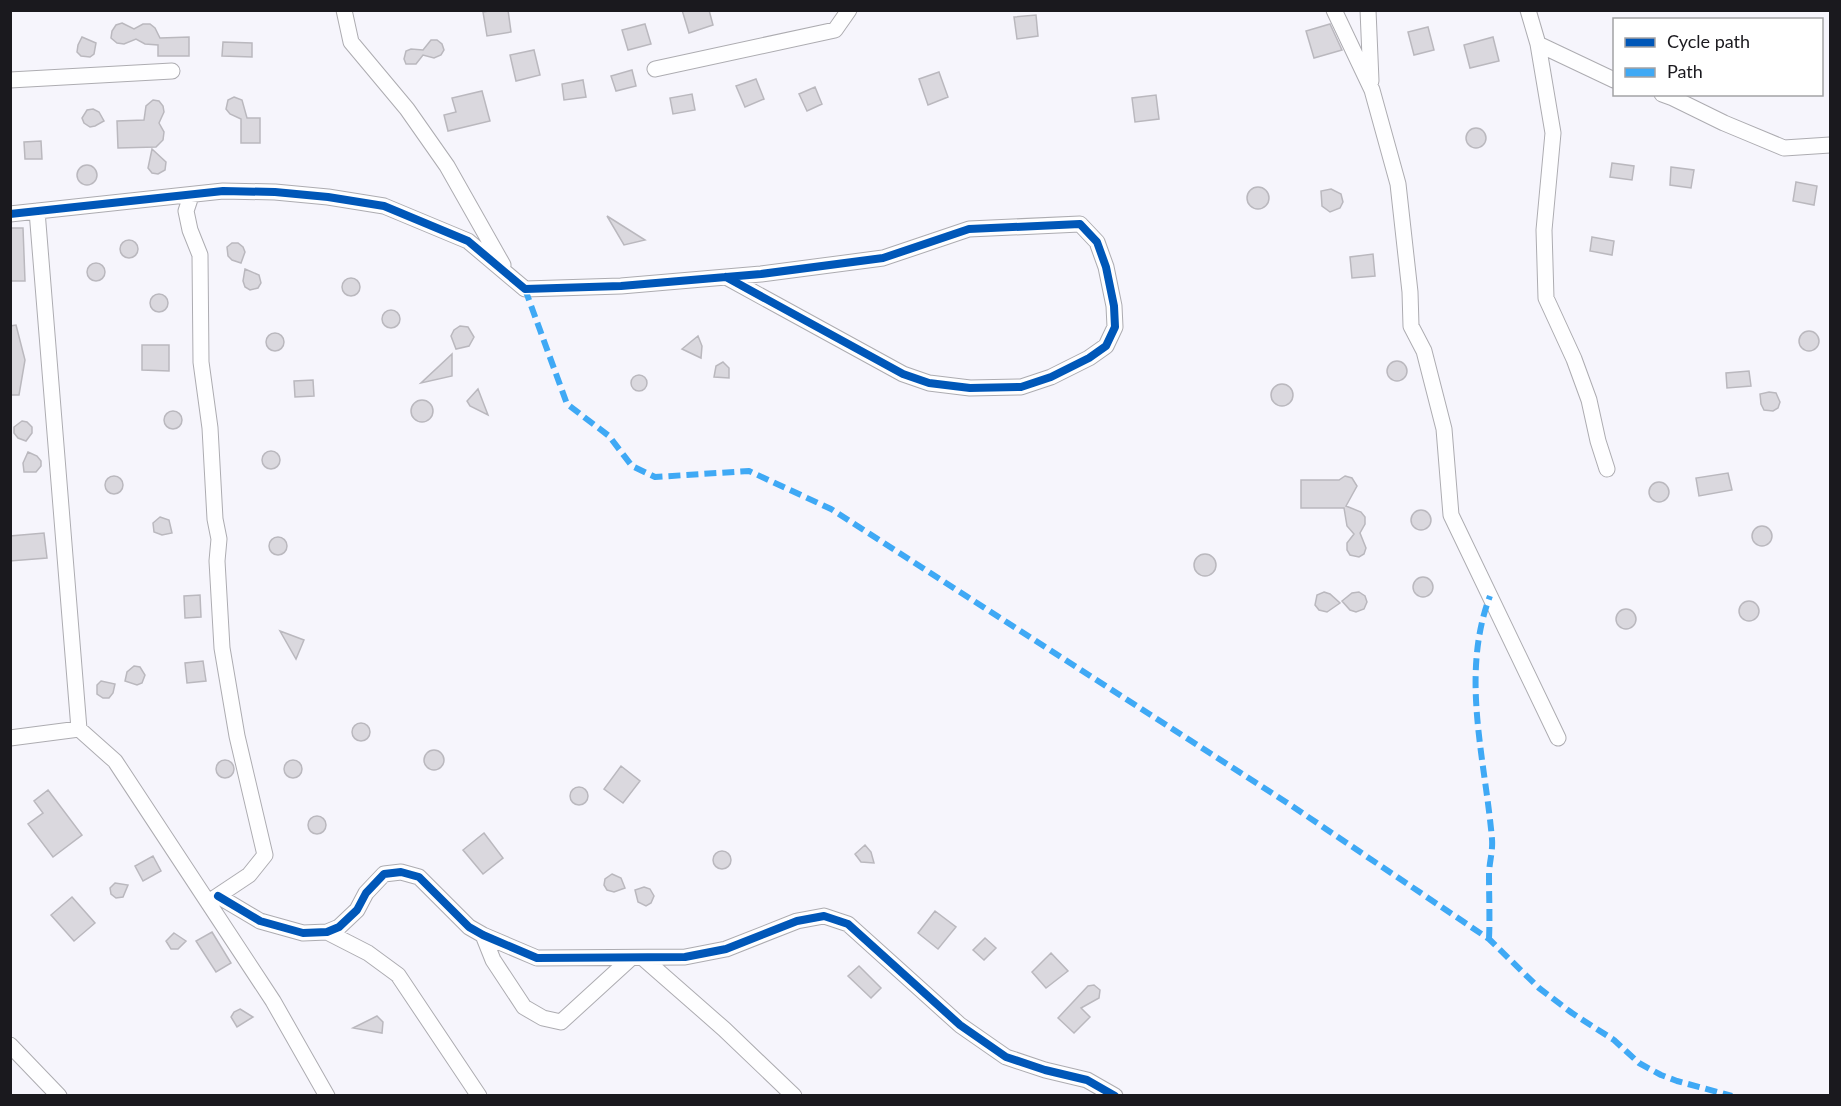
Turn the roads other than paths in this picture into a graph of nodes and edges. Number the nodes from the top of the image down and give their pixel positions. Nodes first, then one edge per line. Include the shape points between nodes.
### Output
1 (344, 10) edge
2 (849, 10) edge
3 (1334, 10) edge
4 (1368, 10) edge
5 (1528, 10) edge
6 (1538, 44) junction
7 (655, 69) dead end
8 (172, 71) dead end
9 (10, 80) edge
10 (1613, 80) edge
11 (1372, 90) junction
12 (1668, 96) edge
13 (1830, 146) edge
14 (191, 196) junction
15 (37, 211) junction
16 (10, 214) edge
17 (508, 274) junction
18 (726, 277) junction
19 (1607, 469) dead end
20 (79, 729) junction
21 (10, 738) edge
22 (1558, 738) dead end
23 (213, 899) junction
24 (327, 932) junction
25 (483, 935) junction
26 (636, 959) junction
27 (10, 1045) edge
28 (59, 1095) edge
29 (327, 1095) edge
30 (479, 1095) edge
31 (794, 1095) edge
32 (1115, 1095) edge

1 - 17 street via 351,42 407,109 447,166
2 - 7 street via 835,30
3 - 11 street
4 - 11 street
5 - 6 street
6 - 10 street
6 - 19 street via 1553,133 1544,230 1546,298 1590,400
8 - 9 street
11 - 22 street via 1398,184 1412,326 1424,351 1444,429 1451,515
12 - 13 street via 1784,148
14 - 15 street
14 - 17 street via 223,191 275,192 384,206 468,241
14 - 23 street via 186,211 200,255 201,362 219,539 222,648 237,736 265,855 249,875
15 - 16 street
15 - 20 street
17 - 18 street via 525,289
18 - 18 street via 883,258 969,229 1080,224 1097,242 1106,267 1115,327 1106,346 1089,358 1021,387 929,383 903,374
20 - 21 street
20 - 23 street via 115,761
23 - 24 street via 260,921 303,933
23 - 29 street
24 - 25 street via 339,927 357,910 384,873 401,872 419,877 469,927
24 - 30 street via 368,953 398,975
25 - 26 street via 537,958
25 - 26 street via 524,1007 543,1018 561,1022
26 - 31 street via 724,1029
26 - 32 street via 686,957 726,949 797,921 825,916 848,924 960,1025 1006,1057 1087,1080
27 - 28 street

